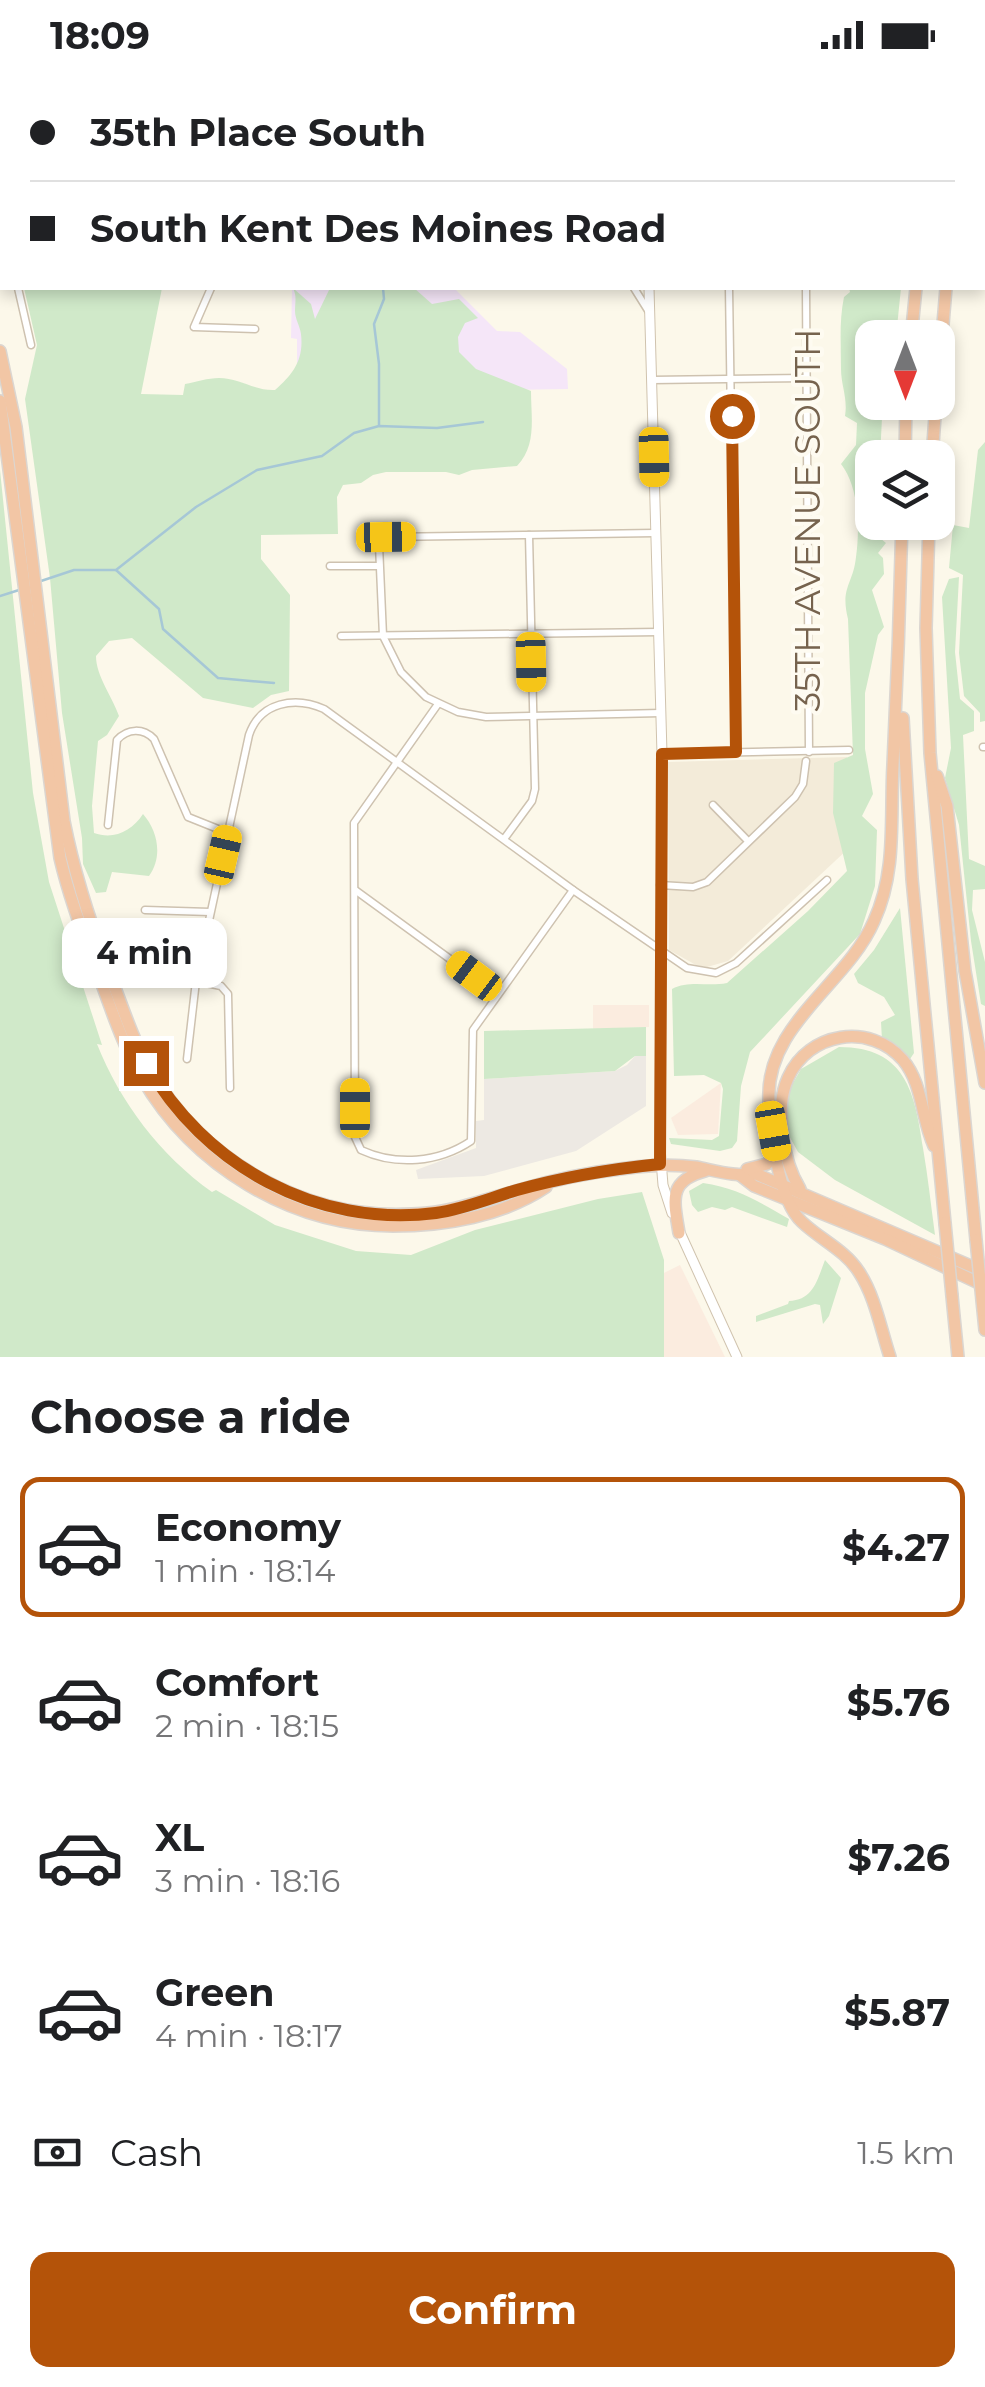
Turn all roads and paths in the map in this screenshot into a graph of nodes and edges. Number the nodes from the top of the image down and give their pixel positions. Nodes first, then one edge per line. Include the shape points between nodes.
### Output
1 (18, 290) edge
2 (211, 290) edge
3 (635, 290) edge
4 (649, 290) edge
5 (729, 290) edge
6 (806, 290) edge
7 (916, 290) edge
8 (946, 290) edge
9 (650, 315) junction
10 (913, 320) edge
11 (943, 320) edge
12 (254, 328) dead end
13 (31, 345) dead end
14 (0, 351) edge
15 (807, 378) junction
16 (731, 379) junction
17 (652, 380) junction
18 (0, 401) edge
19 (655, 533) junction
20 (529, 535) junction
21 (902, 540) edge
22 (928, 540) edge
23 (330, 566) dead end
24 (379, 566) junction
25 (658, 632) junction
26 (531, 635) junction
27 (341, 636) dead end
28 (382, 636) junction
29 (900, 654) junction
30 (438, 704) junction
31 (661, 713) junction
32 (532, 716) junction
33 (848, 750) dead end
34 (736, 752) junction
35 (809, 752) junction
36 (930, 753) junction
37 (662, 754) junction
38 (806, 761) dead end
39 (396, 762) junction
40 (713, 804) dead end
41 (108, 824) dead end
42 (228, 833) junction
43 (504, 839) junction
44 (748, 841) junction
45 (827, 880) dead end
46 (660, 885) junction
47 (354, 890) junction
48 (573, 890) junction
49 (145, 910) dead end
50 (210, 912) junction
51 (660, 951) junction
52 (196, 981) junction
53 (498, 994) junction
54 (186, 1060) dead end
55 (985, 1083) edge
56 (230, 1088) dead end
57 (773, 1131) junction
58 (938, 1154) junction
59 (660, 1164) junction
60 (710, 1170) junction
61 (726, 1173) junction
62 (741, 1176) junction
63 (782, 1183) junction
64 (549, 1184) junction
65 (801, 1191) junction
66 (786, 1198) junction
67 (679, 1233) junction
68 (985, 1272) edge
69 (985, 1286) edge
70 (983, 1310) edge
71 (985, 1330) edge
72 (737, 1357) edge
73 (890, 1357) edge
74 (958, 1357) edge

1 - 13 street
2 - 12 street via 194,327
3 - 9 street
4 - 9 main road
5 - 16 street
6 - 15 street, 35TH AVENUE SOUTH
7 - 10 highway
8 - 11 highway
9 - 17 main road
14 - 64 highway via 16,427 70,852 125,1015 158,1082 200,1134 243,1169 334,1208 435,1213
15 - 16 street
15 - 35 street, 35TH AVENUE SOUTH
16 - 17 street
16 - 34 street
17 - 19 main road
18 - 64 highway via 60,858 120,1033 150,1092 191,1142 226,1170 275,1199 336,1220 378,1226 454,1220 528,1199
19 - 20 street
19 - 25 main road
20 - 24 street via 386,537
20 - 26 street
21 - 29 highway
22 - 36 highway
23 - 24 street
24 - 28 street
25 - 26 street
25 - 31 main road
26 - 28 street
26 - 32 street
27 - 28 street
28 - 30 street via 408,680
29 - 57 highway via 887,885 862,944 781,1048 769,1088
29 - 58 highway
30 - 32 street via 478,716
30 - 39 street
31 - 32 street
31 - 37 main road
32 - 43 street via 534,795
33 - 35 street
34 - 35 street
34 - 37 street
36 - 55 highway via 947,806
36 - 70 highway, bridge
37 - 46 main road
38 - 44 street via 800,790
39 - 42 street via 324,709 279,704 251,728
39 - 43 street
39 - 47 street via 355,819
40 - 44 street
41 - 42 street via 117,740 136,730 154,739 188,817
42 - 50 street
43 - 48 street
44 - 46 street via 703,884
45 - 51 street via 716,974 686,968
46 - 51 main road
47 - 53 street
47 - 53 street via 360,1150 407,1162 471,1141 473,1030
48 - 51 street
48 - 53 street
49 - 50 street
50 - 52 street
51 - 59 main road
52 - 54 street
52 - 56 street via 228,994
57 - 61 highway via 767,1164
57 - 63 highway
58 - 65 highway via 915,1080 898,1055 868,1038 829,1040 802,1056 784,1090 788,1159
58 - 74 highway, bridge
59 - 60 highway
59 - 64 highway
59 - 67 main road
60 - 61 highway
60 - 67 highway via 677,1187
61 - 62 highway
62 - 63 highway
62 - 66 highway
63 - 65 highway
63 - 66 highway
65 - 68 highway
66 - 69 highway
66 - 73 highway via 798,1219 860,1274
67 - 72 main road
70 - 71 highway

